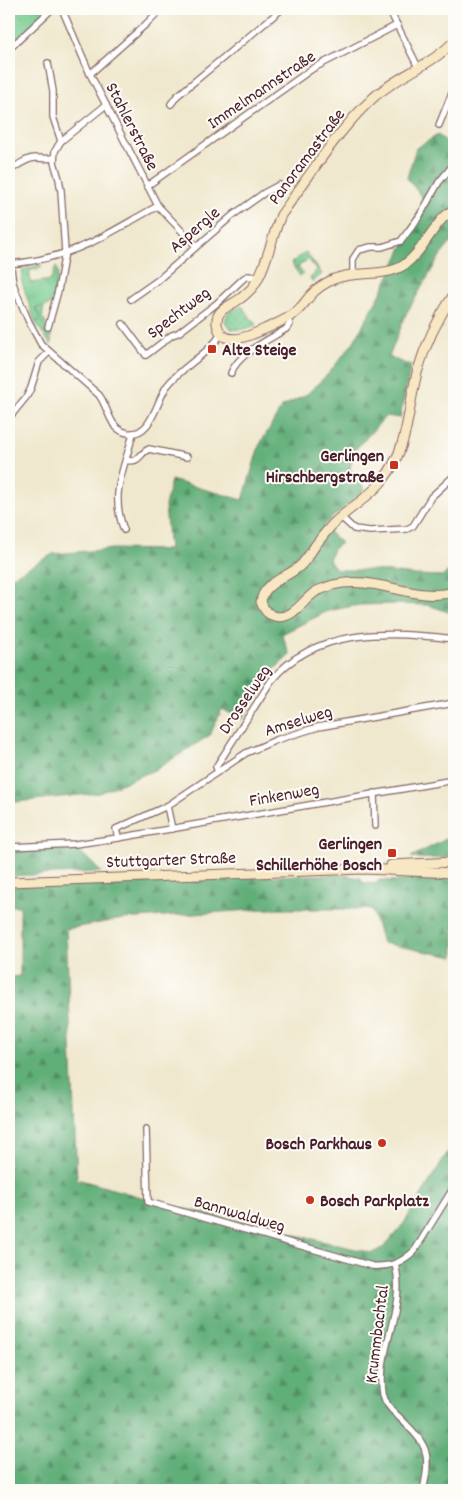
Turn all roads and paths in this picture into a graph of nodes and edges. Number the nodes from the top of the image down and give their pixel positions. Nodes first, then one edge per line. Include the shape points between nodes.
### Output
1 (52, 9) edge
2 (62, 9) edge
3 (161, 9) edge
4 (389, 9) edge
5 (278, 10) edge
6 (397, 25) junction
7 (454, 41) edge
8 (9, 49) edge
9 (48, 63) dead end
10 (418, 67) junction
11 (90, 74) junction
12 (454, 88) edge
13 (171, 104) dead end
14 (106, 105) junction
15 (439, 125) dead end
16 (61, 141) junction
17 (54, 158) junction
18 (454, 164) edge
19 (9, 171) edge
20 (279, 185) dead end
21 (147, 186) junction
22 (158, 206) junction
23 (454, 208) edge
24 (196, 246) junction
25 (65, 252) junction
26 (9, 254) edge
27 (10, 264) edge
28 (353, 275) junction
29 (258, 277) junction
30 (454, 294) edge
31 (131, 299) dead end
32 (287, 318) junction
33 (123, 324) dead end
34 (48, 327) dead end
35 (222, 333) junction
36 (49, 352) junction
37 (231, 373) dead end
38 (9, 418) edge
39 (133, 433) junction
40 (187, 457) dead end
41 (126, 460) junction
42 (454, 476) edge
43 (338, 519) junction
44 (124, 530) dead end
45 (454, 592) edge
46 (454, 640) edge
47 (454, 703) edge
48 (218, 771) junction
49 (454, 780) edge
50 (374, 793) junction
51 (167, 806) junction
52 (375, 826) dead end
53 (172, 829) junction
54 (118, 838) junction
55 (9, 847) edge
56 (449, 867) edge
57 (9, 882) edge
58 (146, 1129) dead end
59 (454, 1187) edge
60 (395, 1264) junction
61 (423, 1490) edge

1 - 8 street
2 - 11 street, Stahlerstraße
3 - 11 street
4 - 6 street
5 - 13 street
6 - 10 street
6 - 21 street, Immelmannstraße via 312,69
7 - 10 main road, Panoramastraße
9 - 16 street via 54,91 53,117
10 - 29 main road, Panoramastraße via 374,97 342,131 281,215
11 - 14 street, Stahlerstraße
12 - 15 street
14 - 16 street
14 - 21 street, Stahlerstraße
16 - 17 street
17 - 19 street via 26,160
17 - 25 street via 61,191
18 - 28 street via 401,241 359,250 353,259
20 - 24 street, Aspergle
21 - 22 street, Stahlerstraße
22 - 24 street, Stahlerstraße
22 - 25 street via 91,242
23 - 28 main road via 413,258 399,268
24 - 31 street, Aspergle
25 - 27 street
25 - 34 street
26 - 27 street
27 - 36 street via 21,307
28 - 32 main road via 334,279 319,288
29 - 33 street, Spechtweg via 244,278 178,334 146,354
29 - 35 main road, Panoramastraße via 250,290 220,312 217,325
30 - 43 main road via 438,319 423,355 401,450 394,464 381,483
32 - 35 main road via 240,339 229,339
32 - 37 street via 290,324 286,329 242,357
35 - 39 street via 216,343 168,385 146,427
36 - 38 street via 39,362 27,396
36 - 39 street via 99,395 115,426
39 - 41 street
40 - 41 street via 149,449 137,459
41 - 44 street via 118,496 118,514
42 - 43 street via 431,497 413,526 407,529 354,529
43 - 45 main road via 302,564 264,592 262,606 271,615 289,614 314,593 345,583 366,583 434,594
46 - 48 street, Drosselweg via 392,634 366,636 333,641 303,654 281,669 271,681 216,767
47 - 48 street, Amselweg via 318,727 246,753
48 - 51 street, Amselweg
49 - 50 street, Finkenweg
50 - 52 street
50 - 53 street, Finkenweg
51 - 53 street
51 - 54 street, Amselweg via 116,829
53 - 54 street, Finkenweg
54 - 55 street
56 - 57 main road, Stuttgarter Straße
58 - 60 street, Bannwaldweg via 148,1202 372,1266
59 - 60 street, Krummbachtal via 415,1250
60 - 61 street, Krummbachtal via 398,1282 384,1358 384,1396 426,1449

